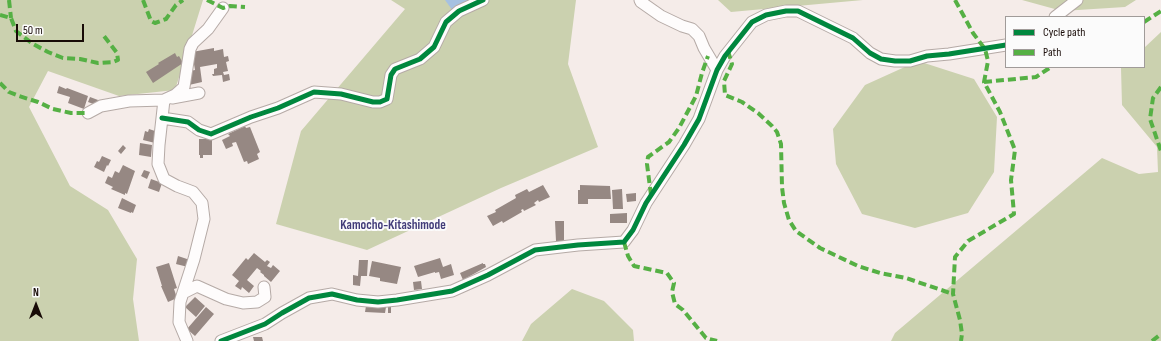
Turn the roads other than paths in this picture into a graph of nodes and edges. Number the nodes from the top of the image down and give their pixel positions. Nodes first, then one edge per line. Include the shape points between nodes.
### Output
1 (483, 0) edge
2 (640, 0) edge
3 (1076, 0) edge
4 (223, 8) dead end
5 (1056, 16) edge
6 (1005, 45) edge
7 (717, 70) junction
8 (199, 93) dead end
9 (164, 100) junction
10 (88, 113) dead end
11 (162, 118) junction
12 (264, 287) dead end
13 (183, 293) junction
14 (186, 341) edge
15 (221, 341) edge

1 - 11 street via 459,11 446,22 434,47 420,59 395,69 391,75 387,99 380,102 341,94 314,92 211,134 198,130 188,122
2 - 7 street via 661,16 692,29 699,36
3 - 5 street
4 - 9 street via 190,49 184,87
6 - 7 street via 895,61 870,53 853,38 808,15 798,11 786,11 766,15 752,22
7 - 15 street via 699,119 624,242 535,250 452,291 378,302 332,294 309,298 266,324
8 - 9 street
9 - 10 street via 129,101 101,106
9 - 11 street
11 - 13 street via 158,164 164,179 193,192 202,202 204,219
12 - 13 street via 265,297 257,302 243,303 226,299 197,286
13 - 14 street via 179,322

